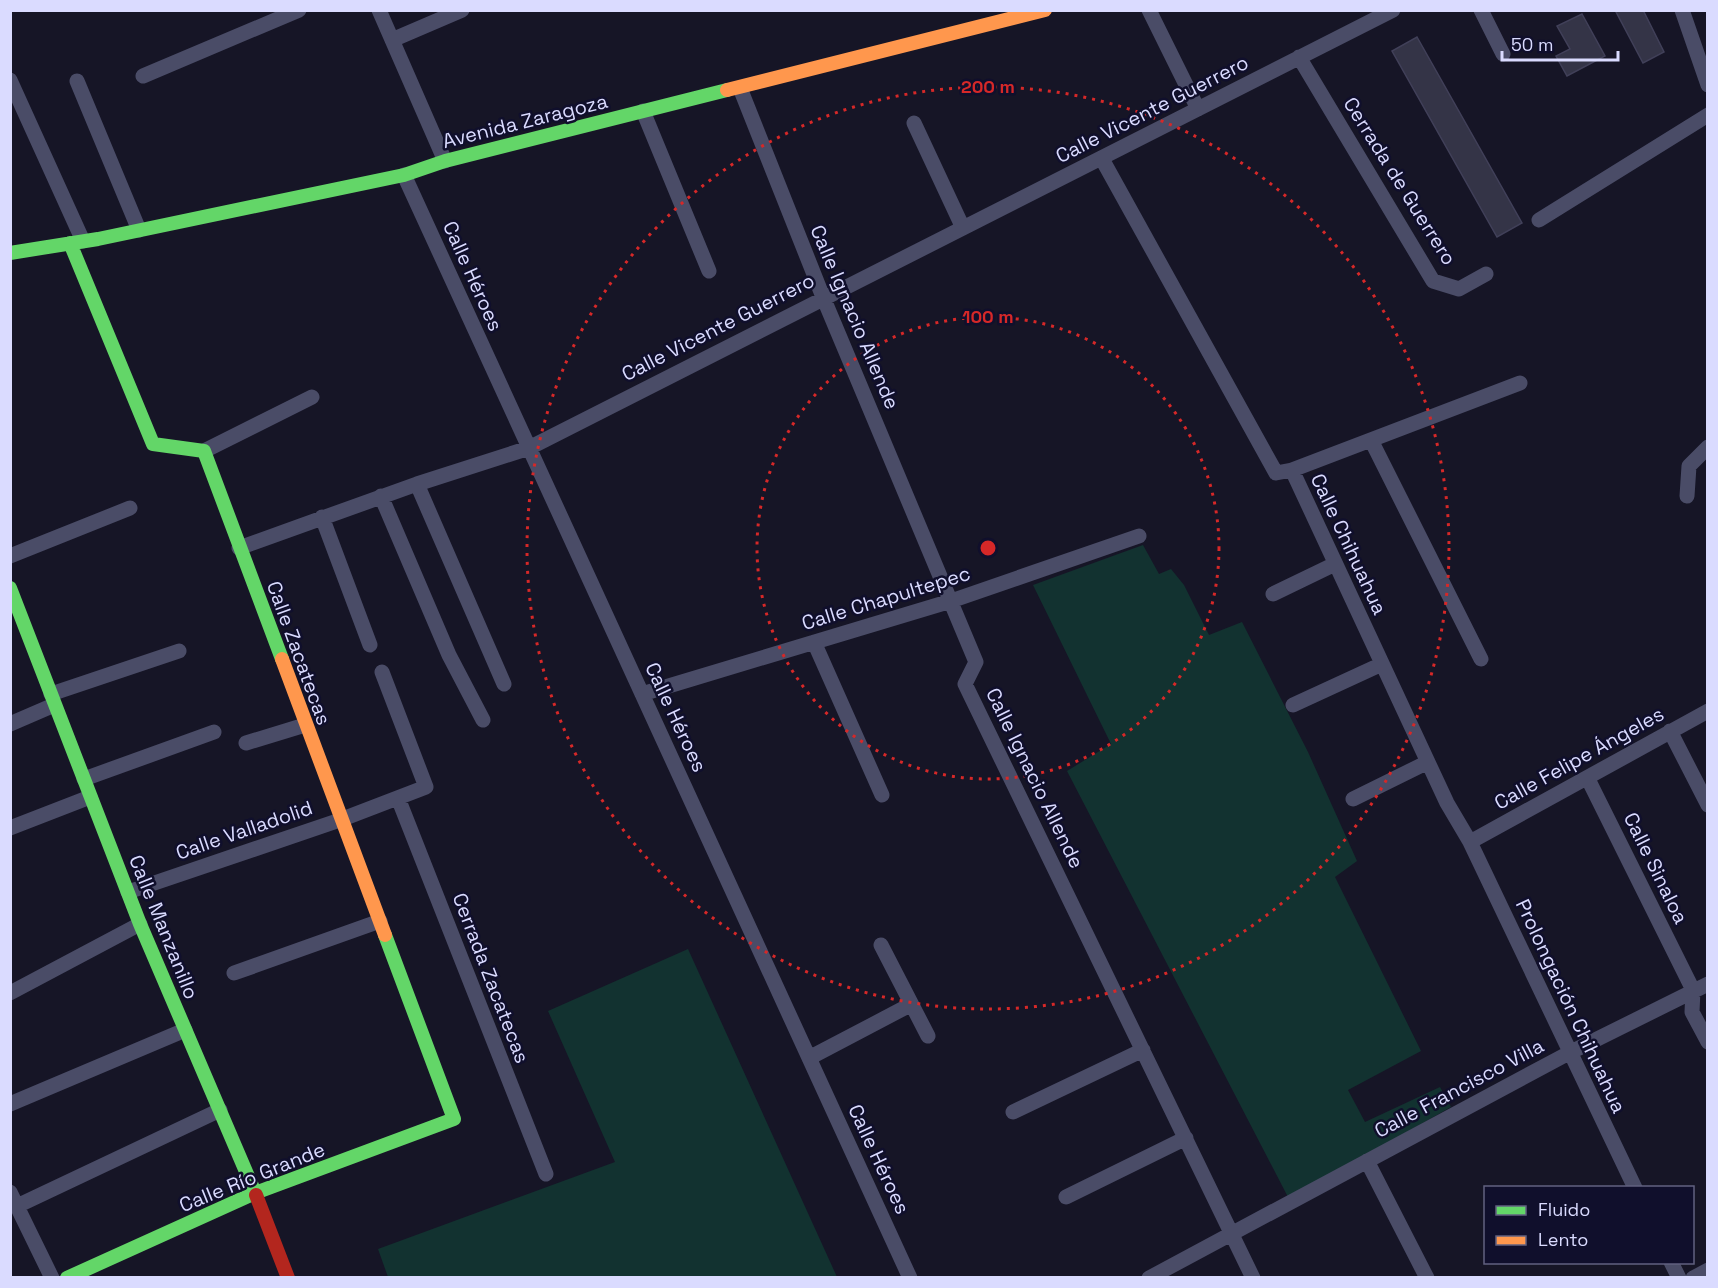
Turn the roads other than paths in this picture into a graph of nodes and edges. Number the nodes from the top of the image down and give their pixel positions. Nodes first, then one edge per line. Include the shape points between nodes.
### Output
1 (299, 10) edge
2 (379, 10) edge
3 (462, 10) edge
4 (1045, 10) edge
5 (1149, 10) edge
6 (1394, 10) edge
7 (1481, 10) edge
8 (1682, 10) edge
9 (392, 40) junction
10 (1503, 54) dead end
11 (1299, 57) junction
12 (143, 76) dead end
13 (10, 80) edge
14 (77, 81) dead end
15 (1707, 85) edge
16 (740, 88) junction
17 (1198, 109) junction
18 (643, 111) junction
19 (1707, 115) edge
20 (914, 123) dead end
21 (1102, 159) junction
22 (445, 161) junction
23 (404, 175) junction
24 (1539, 220) dead end
25 (963, 228) junction
26 (138, 231) junction
27 (76, 242) junction
28 (10, 254) edge
29 (709, 271) dead end
30 (1486, 274) dead end
31 (823, 297) junction
32 (1520, 382) dead end
33 (312, 397) dead end
34 (1371, 440) junction
35 (1707, 447) edge
36 (529, 448) junction
37 (204, 451) junction
38 (1292, 470) junction
39 (417, 484) junction
40 (381, 496) junction
41 (1687, 496) dead end
42 (130, 508) dead end
43 (322, 517) junction
44 (1139, 536) dead end
45 (239, 548) junction
46 (10, 556) edge
47 (1335, 564) junction
48 (10, 588) edge
49 (1273, 594) dead end
50 (951, 601) junction
51 (16, 622) edge
52 (814, 642) junction
53 (370, 645) dead end
54 (179, 651) dead end
55 (1481, 659) dead end
56 (1382, 664) junction
57 (382, 672) dead end
58 (504, 684) dead end
59 (642, 694) junction
60 (52, 699) junction
61 (1293, 705) dead end
62 (1707, 711) edge
63 (483, 720) dead end
64 (10, 724) edge
65 (305, 725) junction
66 (1670, 731) junction
67 (214, 732) dead end
68 (246, 743) dead end
69 (1428, 762) junction
70 (84, 779) junction
71 (1588, 779) junction
72 (882, 795) dead end
73 (90, 797) junction
74 (398, 798) junction
75 (1353, 799) dead end
76 (1707, 805) edge
77 (340, 820) junction
78 (10, 828) edge
79 (1470, 842) junction
80 (128, 892) junction
81 (380, 921) junction
82 (140, 924) junction
83 (880, 945) dead end
84 (234, 974) dead end
85 (1707, 984) edge
86 (1693, 990) junction
87 (10, 993) edge
88 (910, 1005) junction
89 (185, 1030) junction
90 (928, 1036) dead end
91 (1707, 1041) edge
92 (1143, 1050) junction
93 (1569, 1053) junction
94 (809, 1058) junction
95 (10, 1104) edge
96 (220, 1110) junction
97 (1013, 1112) dead end
98 (454, 1119) joint
99 (1186, 1138) junction
100 (1367, 1161) junction
101 (546, 1174) dead end
102 (1634, 1186) edge
103 (255, 1193) junction
104 (1066, 1197) dead end
105 (14, 1199) edge
106 (1232, 1233) junction
107 (1672, 1264) edge
108 (1707, 1270) edge
109 (52, 1278) edge
110 (67, 1278) edge
111 (288, 1278) edge
112 (910, 1278) edge
113 (1149, 1278) edge
114 (1253, 1278) edge
115 (1426, 1278) edge
116 (1679, 1278) edge
117 (1693, 1278) edge

1 - 12 street
2 - 9 street
3 - 9 street
4 - 16 street, Avenida Zaragoza
5 - 17 street
6 - 11 street, Calle Vicente Guerrero
7 - 10 street
8 - 15 street
9 - 22 street
11 - 17 street, Calle Vicente Guerrero
11 - 30 street, Cerrada de Guerrero via 1433,281 1460,289
13 - 27 street
14 - 26 street
16 - 18 street, Avenida Zaragoza
16 - 31 street, Calle Ignacio Allende
17 - 21 street, Calle Vicente Guerrero
18 - 22 street, Avenida Zaragoza
18 - 29 street
19 - 24 street
20 - 25 street
21 - 25 street, Calle Vicente Guerrero
21 - 38 street, Calle Chihuahua via 1271,468 1276,473
22 - 23 street, Avenida Zaragoza
23 - 26 street, Avenida Zaragoza
23 - 36 street, Calle Héroes
25 - 31 street, Calle Vicente Guerrero
26 - 27 street, Avenida Zaragoza
27 - 28 street, Avenida Zaragoza
27 - 37 street via 153,444
31 - 36 street, Calle Vicente Guerrero
31 - 50 street, Calle Ignacio Allende
32 - 34 street
33 - 37 street
34 - 38 street
34 - 55 street
35 - 41 street via 1689,466
36 - 39 street, Calle Vicente Guerrero
36 - 59 street, Calle Héroes
37 - 45 street, Calle Zacatecas
38 - 47 street, Calle Chihuahua
39 - 40 street, Calle Vicente Guerrero
39 - 58 street
40 - 43 street, Calle Vicente Guerrero
40 - 63 street via 449,655
42 - 46 street
43 - 45 street, Calle Vicente Guerrero
43 - 53 street
44 - 50 street, Calle Chapultepec
45 - 65 street, Calle Zacatecas
47 - 49 street
47 - 56 street, Calle Chihuahua
48 - 51 street, Calle Manzanillo
50 - 52 street, Calle Chapultepec
50 - 92 street, Calle Ignacio Allende via 976,662 965,684
51 - 60 street, Calle Manzanillo
52 - 59 street, Calle Chapultepec
52 - 72 street
54 - 60 street
56 - 61 street
56 - 69 street, Calle Chihuahua
57 - 74 street via 426,787
59 - 94 street, Calle Héroes
60 - 64 street
60 - 70 street, Calle Manzanillo
62 - 66 street, Calle Felipe Ángeles
65 - 68 street
65 - 77 street, Calle Zacatecas
66 - 71 street, Calle Felipe Ángeles
66 - 76 street
67 - 70 street
69 - 75 street
69 - 79 street, Calle Chihuahua
70 - 73 street, Calle Manzanillo
71 - 79 street, Calle Felipe Ángeles
71 - 86 street, Calle Sinaloa
73 - 78 street
73 - 80 street, Calle Manzanillo
74 - 77 street
74 - 101 street, Cerrada Zacatecas
77 - 80 street, Calle Valladolid
77 - 81 street, Calle Zacatecas
79 - 93 street, Prolongación Chihuahua
80 - 82 street, Calle Manzanillo
81 - 84 street
81 - 98 street, Calle Zacatecas
82 - 87 street
82 - 89 street, Calle Manzanillo
83 - 88 street
85 - 86 street, Calle Francisco Villa
86 - 91 street, Calle Sinaloa via 1692,1012
86 - 93 street, Calle Francisco Villa
88 - 90 street
88 - 94 street
89 - 95 street
89 - 96 street, Calle Manzanillo
92 - 97 street
92 - 99 street, Calle Ignacio Allende
93 - 100 street, Calle Francisco Villa
93 - 102 street, Prolongación Chihuahua
94 - 112 street, Calle Héroes
96 - 103 street, Calle Manzanillo
96 - 105 street
98 - 103 street, Calle Río Grande
99 - 104 street
99 - 106 street, Calle Ignacio Allende
100 - 106 street, Calle Francisco Villa
100 - 115 street
103 - 110 street, Calle Río Grande
103 - 111 street, Calle Manzanillo
105 - 109 street
106 - 113 street, Calle Francisco Villa
106 - 114 street, Calle Ignacio Allende
107 - 116 street
108 - 117 street

